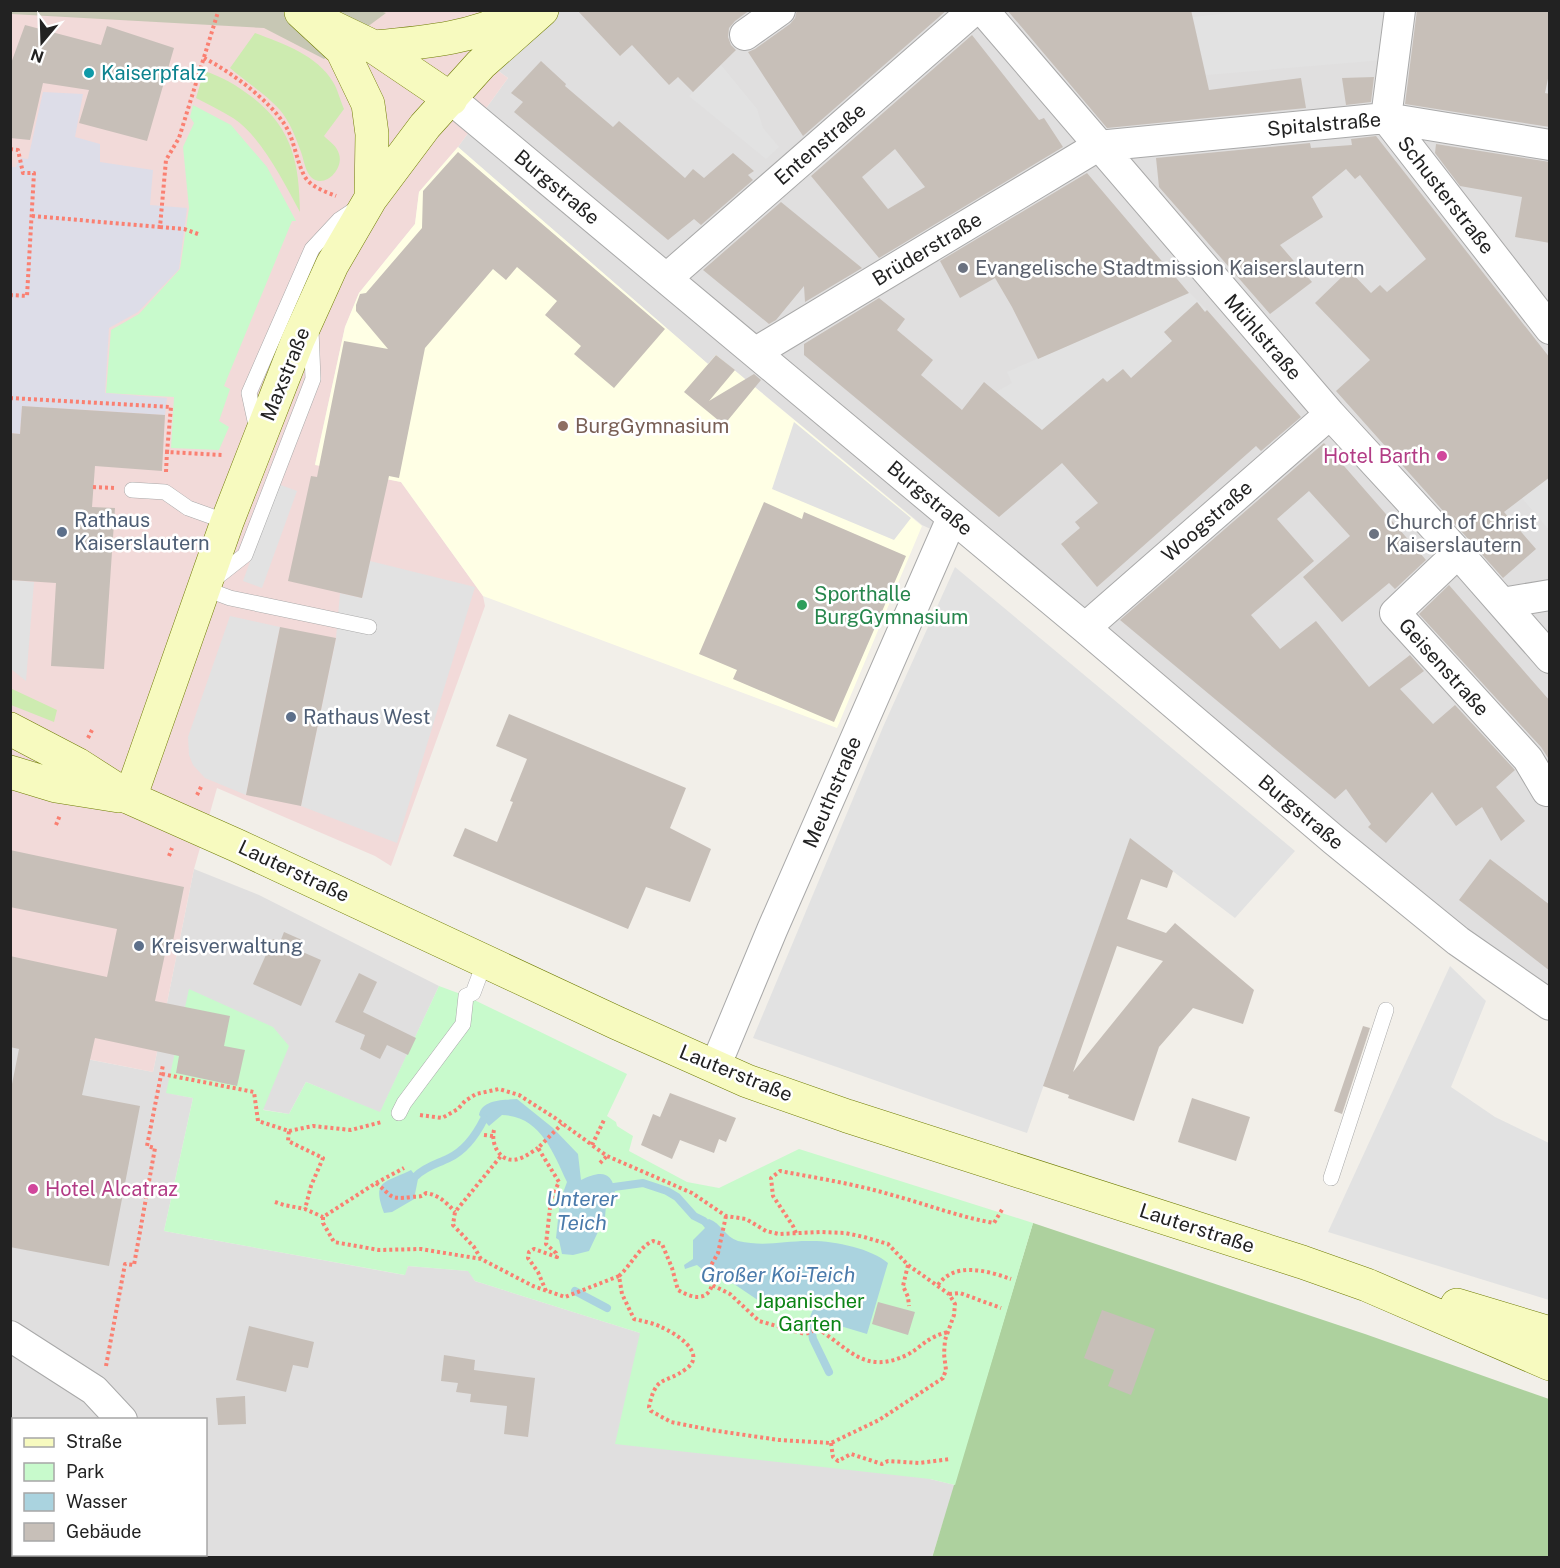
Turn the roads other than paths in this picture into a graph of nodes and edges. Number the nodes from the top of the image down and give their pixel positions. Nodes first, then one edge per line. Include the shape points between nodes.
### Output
1 (529, 10) edge
2 (542, 10) edge
3 (780, 10) edge
4 (974, 10) edge
5 (983, 10) edge
6 (1400, 10) edge
7 (300, 11) edge
8 (745, 35) dead end
9 (374, 47) junction
10 (451, 99) junction
11 (1386, 118) junction
12 (1550, 145) edge
13 (1098, 146) junction
14 (371, 198) junction
15 (667, 278) junction
16 (311, 310) junction
17 (1544, 312) edge
18 (756, 352) junction
19 (1330, 414) junction
20 (259, 439) junction
21 (132, 490) dead end
22 (952, 518) junction
23 (227, 522) junction
24 (1458, 553) junction
25 (203, 588) junction
26 (1550, 595) edge
27 (1502, 603) junction
28 (369, 627) dead end
29 (1085, 628) junction
30 (1550, 658) edge
31 (10, 729) edge
32 (10, 772) edge
33 (1547, 791) dead end
34 (130, 798) junction
35 (485, 960) junction
36 (1550, 1005) edge
37 (1386, 1010) dead end
38 (715, 1067) junction
39 (399, 1113) dead end
40 (1331, 1178) dead end
41 (1368, 1285) junction
42 (1550, 1333) edge
43 (10, 1336) edge
44 (1550, 1364) edge
45 (121, 1418) edge

1 - 9 main road via 498,26 440,41
2 - 10 main road, Maxstraße via 481,64
3 - 8 street
4 - 15 street, Entenstraße
5 - 13 street, Mühlstraße
6 - 11 street, Schusterstraße
7 - 9 main road, Burgstraße
7 - 14 main road via 342,50 368,104 372,134
9 - 10 main road, Burgstraße
10 - 14 main road, Maxstraße
10 - 15 street, Burgstraße
11 - 12 street, Spitalstraße
11 - 13 street, Spitalstraße
11 - 17 street, Schusterstraße
13 - 18 street, Brüderstraße
13 - 19 street, Mühlstraße
14 - 16 main road, Maxstraße
14 - 20 lane via 339,220 312,249 249,393
15 - 18 street, Burgstraße
16 - 20 main road, Maxstraße
16 - 25 lane via 313,379 245,555
18 - 22 street, Burgstraße
19 - 24 street, Mühlstraße
19 - 29 street, Woogstraße
20 - 23 main road, Maxstraße
21 - 23 lane via 165,492 188,508
22 - 29 street, Burgstraße
22 - 38 street, Meuthstraße
23 - 25 main road, Maxstraße
24 - 27 street, Mühlstraße
24 - 33 street, Geisenstraße via 1395,613 1528,759
25 - 28 lane via 230,598
25 - 34 main road, Maxstraße
26 - 27 street
27 - 30 street, Mühlstraße
29 - 36 street, Burgstraße via 1458,941
31 - 34 main road, Lauterstraße via 77,764
32 - 34 main road, Lauterstraße via 56,786
34 - 35 main road, Lauterstraße
35 - 38 main road, Lauterstraße
35 - 39 lane via 473,993 466,996 463,1024
37 - 40 lane
38 - 41 main road, Lauterstraße via 847,1116
41 - 42 main road, Lauterstraße via 1431,1297
41 - 44 main road, Lauterstraße
43 - 45 street via 94,1390

